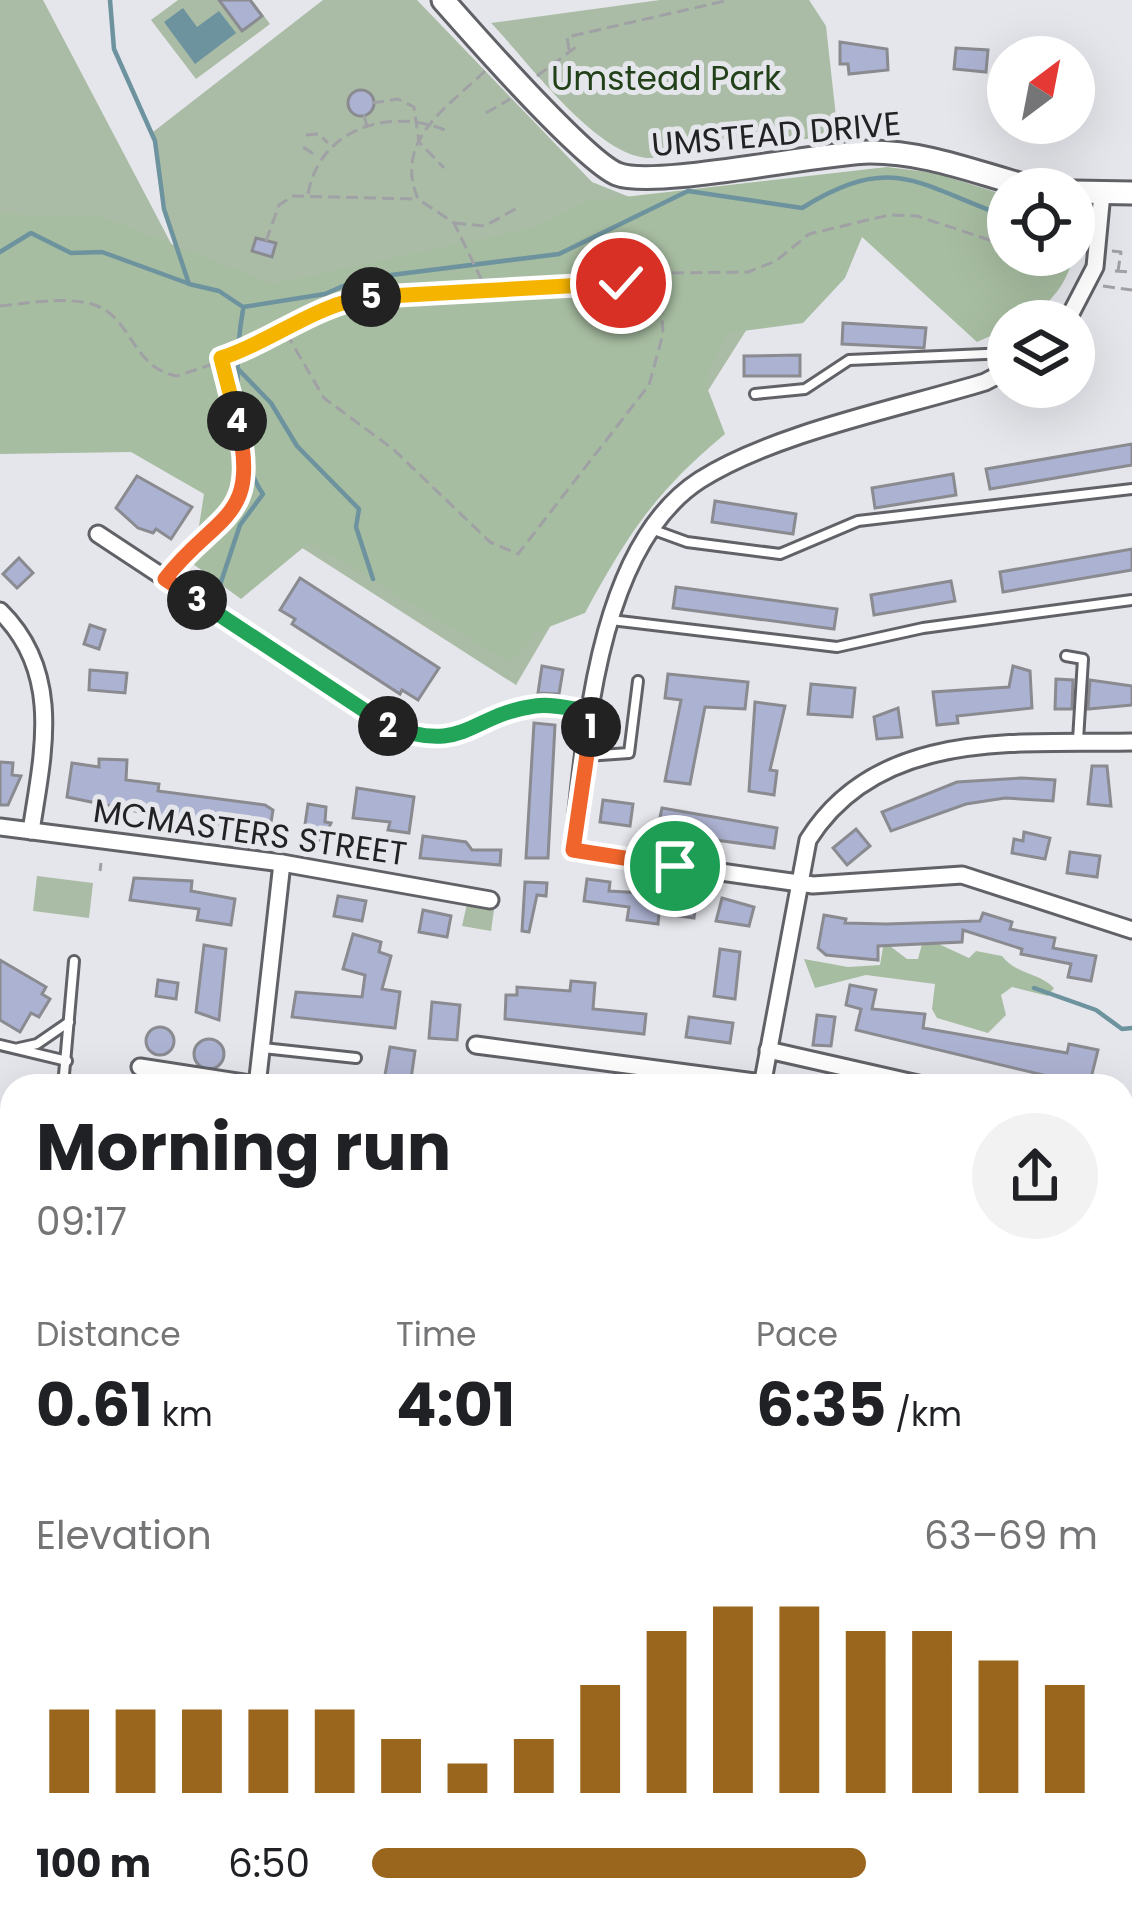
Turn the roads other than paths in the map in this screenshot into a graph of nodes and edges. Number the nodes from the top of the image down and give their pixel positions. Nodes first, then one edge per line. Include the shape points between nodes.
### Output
1 (443, 0) edge
2 (987, 173) edge
3 (1132, 193) edge
4 (1095, 194) edge
5 (1102, 194) junction
6 (1079, 300) edge
7 (987, 354) edge
8 (987, 381) edge
9 (755, 394) dead end
10 (1132, 489) edge
11 (653, 529) junction
12 (98, 534) dead end
13 (1132, 600) edge
14 (0, 611) edge
15 (609, 620) junction
16 (1066, 656) dead end
17 (638, 681) dead end
18 (593, 712) junction
19 (1078, 742) junction
20 (1132, 742) edge
21 (586, 756) junction
22 (0, 827) edge
23 (31, 831) junction
24 (283, 863) junction
25 (796, 884) junction
26 (490, 900) dead end
27 (1132, 930) edge
28 (74, 961) dead end
29 (70, 1021) junction
30 (0, 1045) edge
31 (476, 1045) dead end
32 (261, 1048) junction
33 (14, 1049) junction
34 (768, 1050) junction
35 (356, 1058) dead end
36 (67, 1061) junction
37 (140, 1067) dead end
38 (65, 1074) edge
39 (186, 1074) edge
40 (258, 1074) edge
41 (683, 1074) edge
42 (764, 1074) edge
43 (874, 1074) edge

1 - 2 street, UMSTEAD DRIVE via 619,175 890,152
3 - 5 street
4 - 5 street
5 - 6 street via 1101,242
7 - 9 lane via 849,360 805,389
8 - 11 street via 750,454 696,482
10 - 11 lane via 858,521 780,554 687,542
11 - 15 street
12 - 18 street via 388,726 425,739 536,705
13 - 15 lane via 837,647
14 - 23 street via 42,677 46,704
15 - 18 street
16 - 19 lane via 1083,658
17 - 21 lane via 629,753
18 - 21 street
19 - 20 street
19 - 25 street via 971,744 852,787 808,840
21 - 25 street via 573,850
22 - 23 street, MCMASTERS STREET
23 - 24 street, MCMASTERS STREET
24 - 26 street, MCMASTERS STREET
24 - 32 street
25 - 27 street via 962,875
25 - 34 street
28 - 29 lane
29 - 33 lane via 37,1045
29 - 36 lane
30 - 33 lane
31 - 41 street
32 - 35 lane
32 - 40 street
33 - 36 lane
34 - 42 street
34 - 43 street
36 - 38 lane
37 - 39 street

